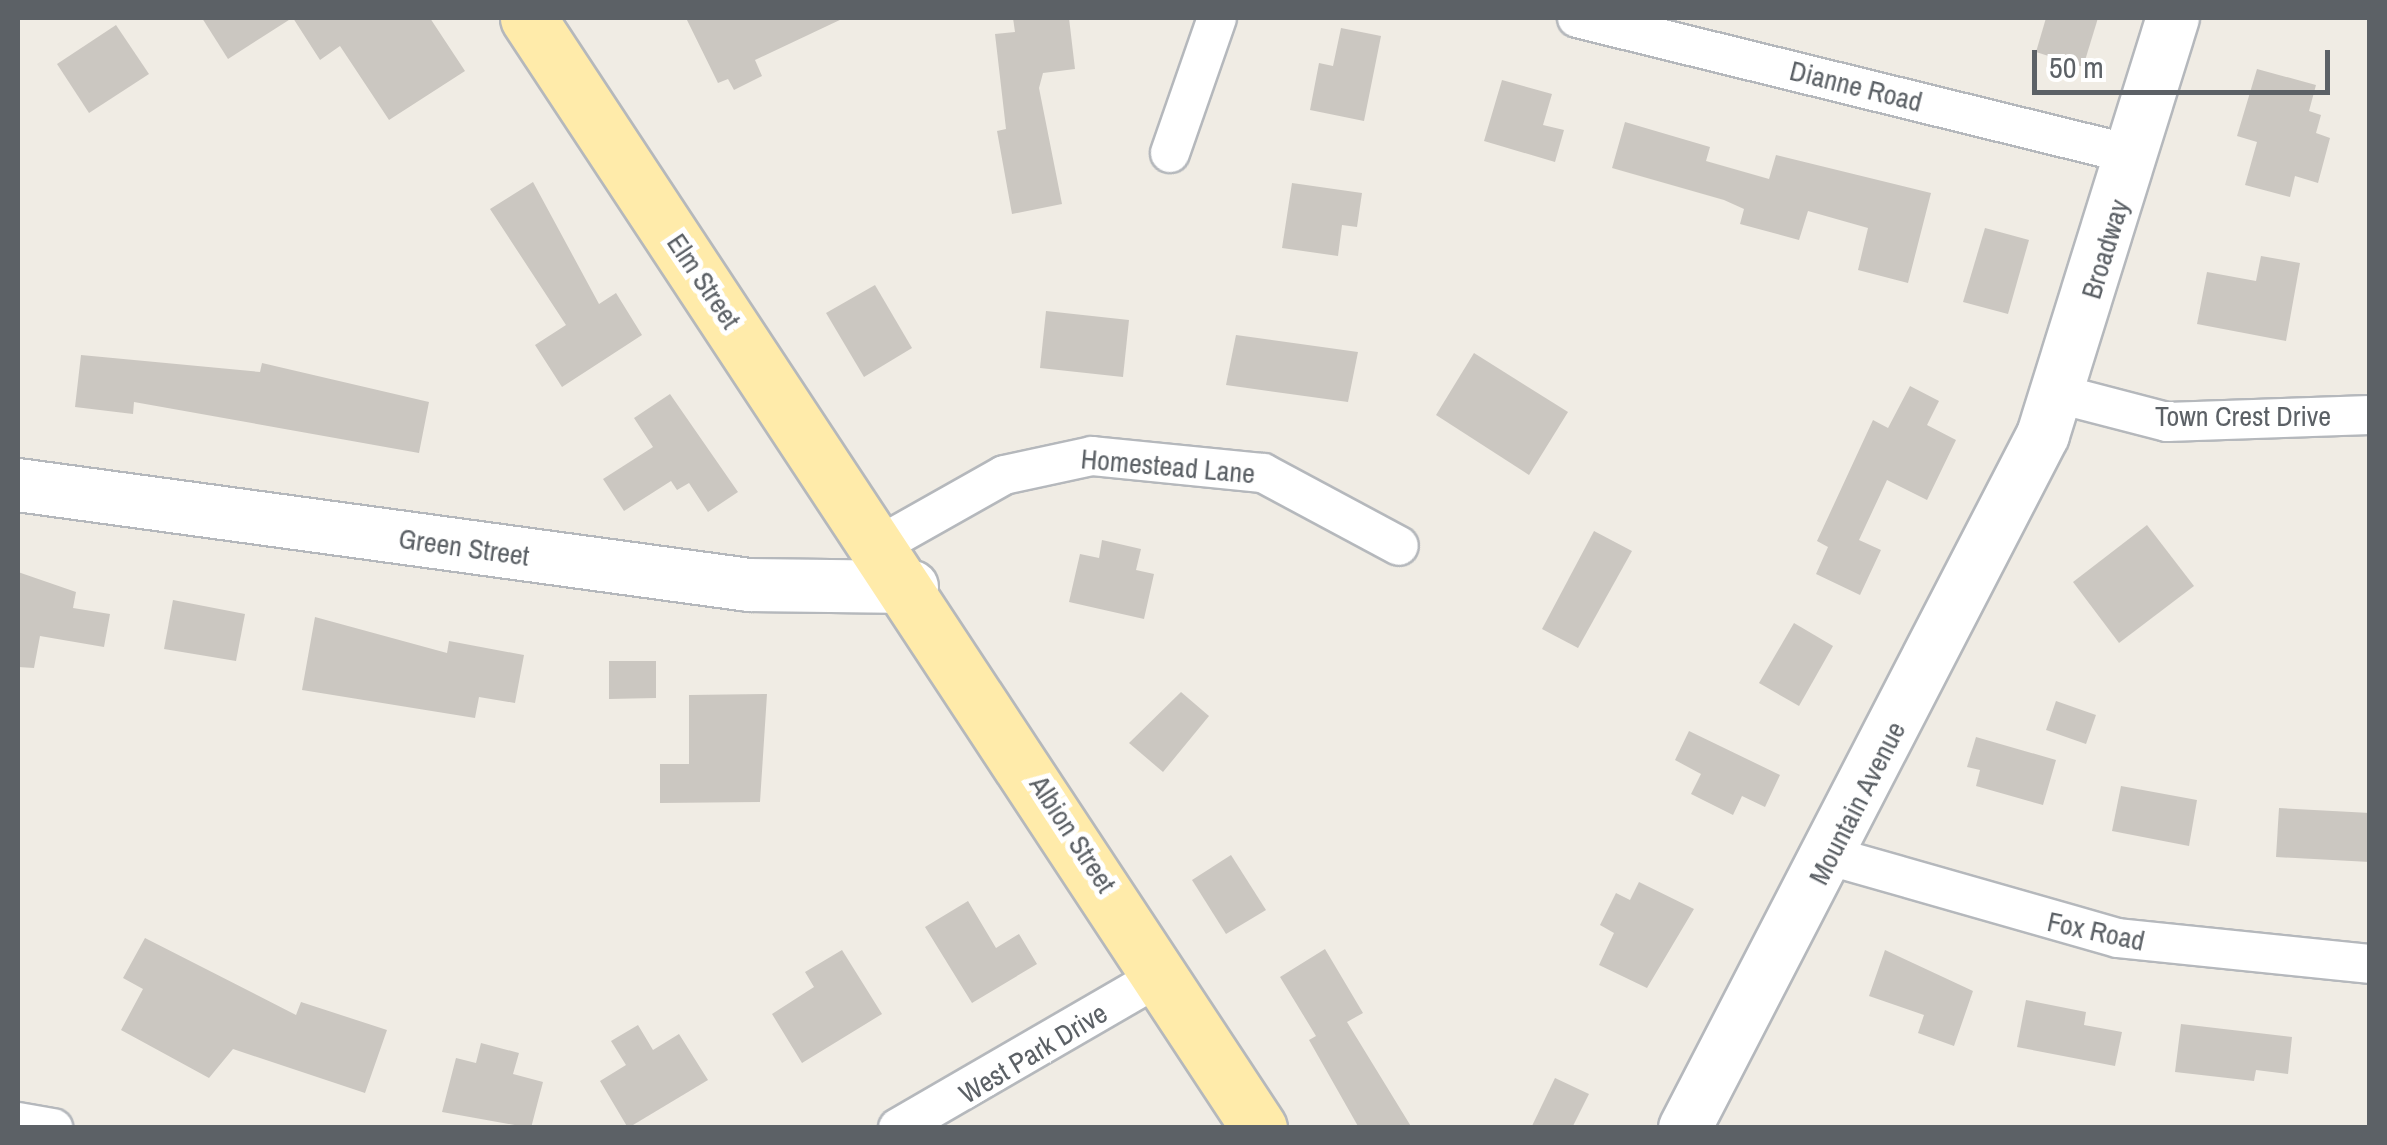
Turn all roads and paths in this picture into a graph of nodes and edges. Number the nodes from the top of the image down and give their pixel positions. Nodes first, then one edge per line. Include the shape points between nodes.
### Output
1 (528, 18) edge
2 (1217, 18) edge
3 (1576, 18) edge
4 (2174, 18) edge
5 (1170, 153) dead end
6 (2134, 155) junction
7 (2060, 394) junction
8 (2370, 414) edge
9 (2024, 476) joint
10 (18, 485) edge
11 (1399, 546) dead end
12 (896, 566) junction
13 (1830, 856) junction
14 (2370, 964) edge
15 (1165, 974) junction
16 (18, 1122) edge
17 (53, 1128) edge
18 (898, 1128) edge
19 (1259, 1128) edge
20 (1685, 1128) edge

1 - 12 main road, Elm Street
2 - 5 street
3 - 6 street, Dianne Road
4 - 6 main road, Broadway
6 - 7 main road, Broadway
7 - 8 street, Town Crest Drive via 2167,422
7 - 9 main road, Broadway
9 - 13 main road, Mountain Avenue
10 - 12 main road, Green Street via 761,586
11 - 12 street, Homestead Lane via 1274,476 1092,456 1004,475
12 - 15 main road, Albion Street
13 - 14 street, Fox Road via 2118,938
13 - 20 main road, Mountain Avenue
15 - 18 street, West Park Drive
15 - 19 main road, Albion Street
16 - 17 street

